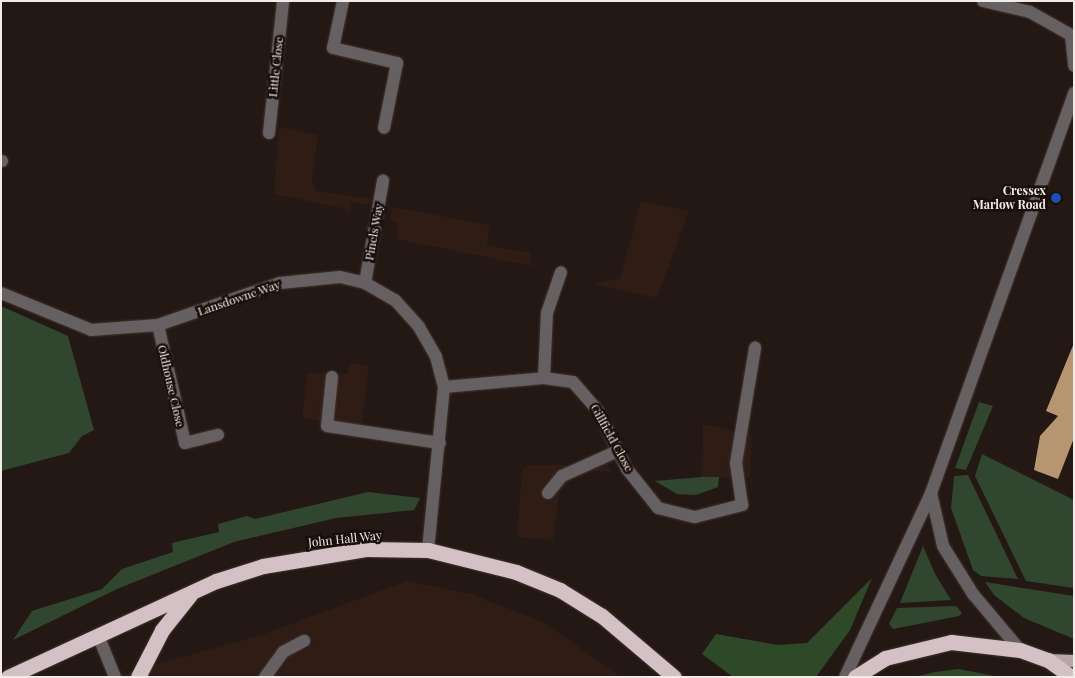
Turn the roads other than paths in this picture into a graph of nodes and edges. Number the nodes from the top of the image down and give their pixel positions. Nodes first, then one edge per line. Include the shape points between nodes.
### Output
1 (283, 1) edge
2 (342, 1) edge
3 (983, 1) edge
4 (1000, 3) edge
5 (1072, 32) edge
6 (1074, 66) edge
7 (1074, 93) edge
8 (384, 128) dead end
9 (269, 133) dead end
10 (383, 180) dead end
11 (561, 272) dead end
12 (365, 282) junction
13 (1, 293) edge
14 (158, 325) junction
15 (755, 348) dead end
16 (332, 377) dead end
17 (544, 378) junction
18 (444, 387) junction
19 (218, 435) dead end
20 (440, 443) junction
21 (618, 451) junction
22 (548, 493) dead end
23 (931, 493) junction
24 (428, 550) junction
25 (193, 592) junction
26 (98, 635) junction
27 (304, 641) dead end
28 (1020, 650) junction
29 (1048, 660) junction
30 (1074, 660) edge
31 (674, 676) edge
32 (8, 677) edge
33 (115, 677) edge
34 (138, 677) edge
35 (265, 677) edge
36 (845, 677) edge
37 (855, 677) edge
38 (1071, 677) edge

1 - 9 street, Little Close
2 - 8 street via 333,48 397,62
3 - 4 street
4 - 5 street via 1030,12
5 - 6 street
7 - 23 street
10 - 12 street, Pinels Way
11 - 17 street via 547,313
12 - 14 street, Lansdowne Way via 340,277 280,283
12 - 18 street, Lansdowne Way via 395,300 419,327 436,357
13 - 14 street, Lansdowne Way via 90,330
14 - 19 street, Oldhouse Close via 184,443
15 - 21 street, Gillfield Close via 736,463 742,505 695,517 658,508
16 - 20 street via 327,426
17 - 18 street, Gillfield Close
17 - 21 street, Gillfield Close via 572,382 585,393
18 - 20 street, Lansdowne Way
20 - 24 street, Lansdowne Way
21 - 22 street via 562,476
23 - 28 street via 943,546 972,594
23 - 36 street
24 - 25 highway, John Hall Way via 325,553 263,566
24 - 31 highway, John Hall Way via 516,572 560,590 602,616
25 - 26 highway, John Hall Way
25 - 34 highway via 162,630
26 - 32 highway, John Hall Way
26 - 33 street
27 - 35 street via 283,652
28 - 29 highway
28 - 37 highway via 951,642 885,658
29 - 30 main road
29 - 38 highway

